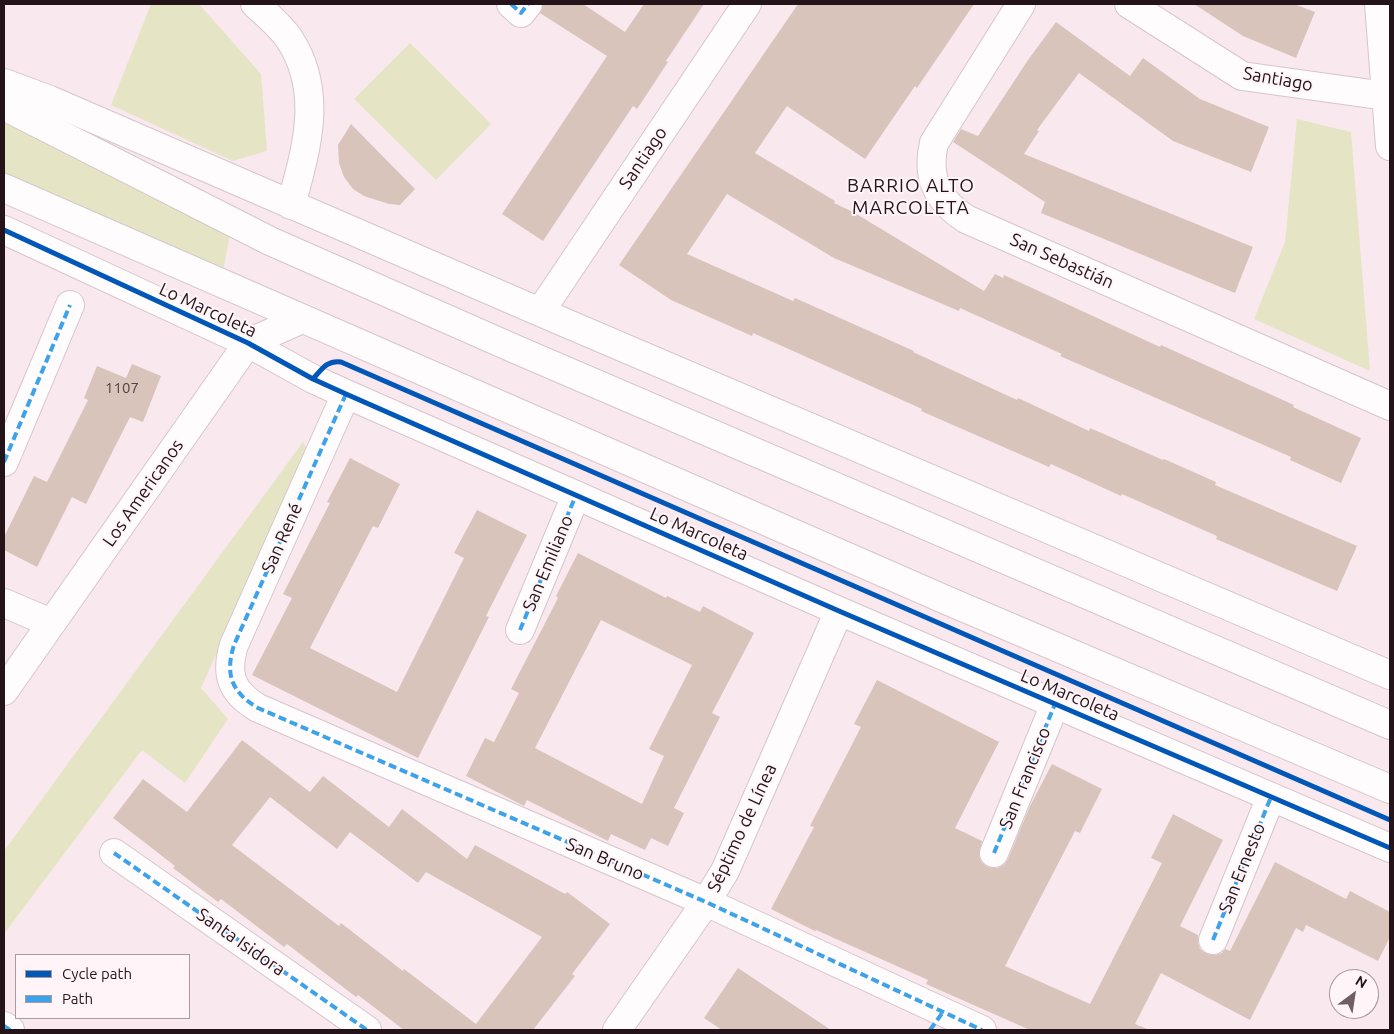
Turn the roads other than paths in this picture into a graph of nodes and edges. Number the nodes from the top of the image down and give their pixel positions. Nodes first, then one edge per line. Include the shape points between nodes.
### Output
1 (255, 4) edge
2 (747, 4) edge
3 (1020, 4) edge
4 (1130, 4) edge
5 (1379, 4) edge
6 (4, 83) edge
7 (1386, 96) junction
8 (4, 106) edge
9 (1390, 146) edge
10 (4, 188) edge
11 (291, 205) junction
12 (4, 230) edge
13 (70, 305) dead end
14 (540, 312) junction
15 (302, 319) junction
16 (248, 343) junction
17 (346, 394) junction
18 (1390, 406) edge
19 (4, 462) edge
20 (576, 496) junction
21 (4, 603) edge
22 (839, 611) junction
23 (51, 623) junction
24 (520, 630) dead end
25 (1390, 675) edge
26 (233, 684) joint
27 (4, 691) edge
28 (1055, 704) junction
29 (1390, 725) edge
30 (1390, 788) edge
31 (1271, 797) junction
32 (1390, 848) edge
33 (994, 853) dead end
34 (114, 854) dead end
35 (706, 902) junction
36 (1213, 940) dead end
37 (936, 1021) edge
38 (4, 1026) edge
39 (10, 1030) edge
40 (367, 1030) edge
41 (617, 1030) edge
42 (982, 1030) edge

1 - 11 street via 289,39 298,54 307,86 307,144
2 - 14 street, Santiago
3 - 18 street, San Sebastián via 934,143 931,156 934,183 952,210
4 - 7 street, Santiago via 1242,76
5 - 7 street
6 - 11 street
7 - 9 street
8 - 29 street via 279,245
10 - 15 street, Lo Marcoleta
11 - 14 street
12 - 16 street, Lo Marcoleta
13 - 19 street
14 - 25 street
15 - 16 street
15 - 30 street, Lo Marcoleta via 946,600
16 - 17 street, Lo Marcoleta
16 - 23 street, Los Americanos
17 - 20 street, Lo Marcoleta
17 - 26 street, San René via 234,645 230,658
20 - 22 street, Lo Marcoleta
20 - 24 street, San Emiliano
21 - 23 street
22 - 28 street, Lo Marcoleta
22 - 35 street, Séptimo de Línea via 728,863
23 - 27 street, Los Americanos
26 - 35 street, San Bruno via 239,694 258,708
28 - 31 street, Lo Marcoleta
28 - 33 street, San Francisco
31 - 32 street, Lo Marcoleta
31 - 36 street, San Ernesto
34 - 40 street, Santa Isidora
35 - 37 street, San Bruno
35 - 41 street, Séptimo de Línea
37 - 42 street, San Bruno
38 - 39 street

